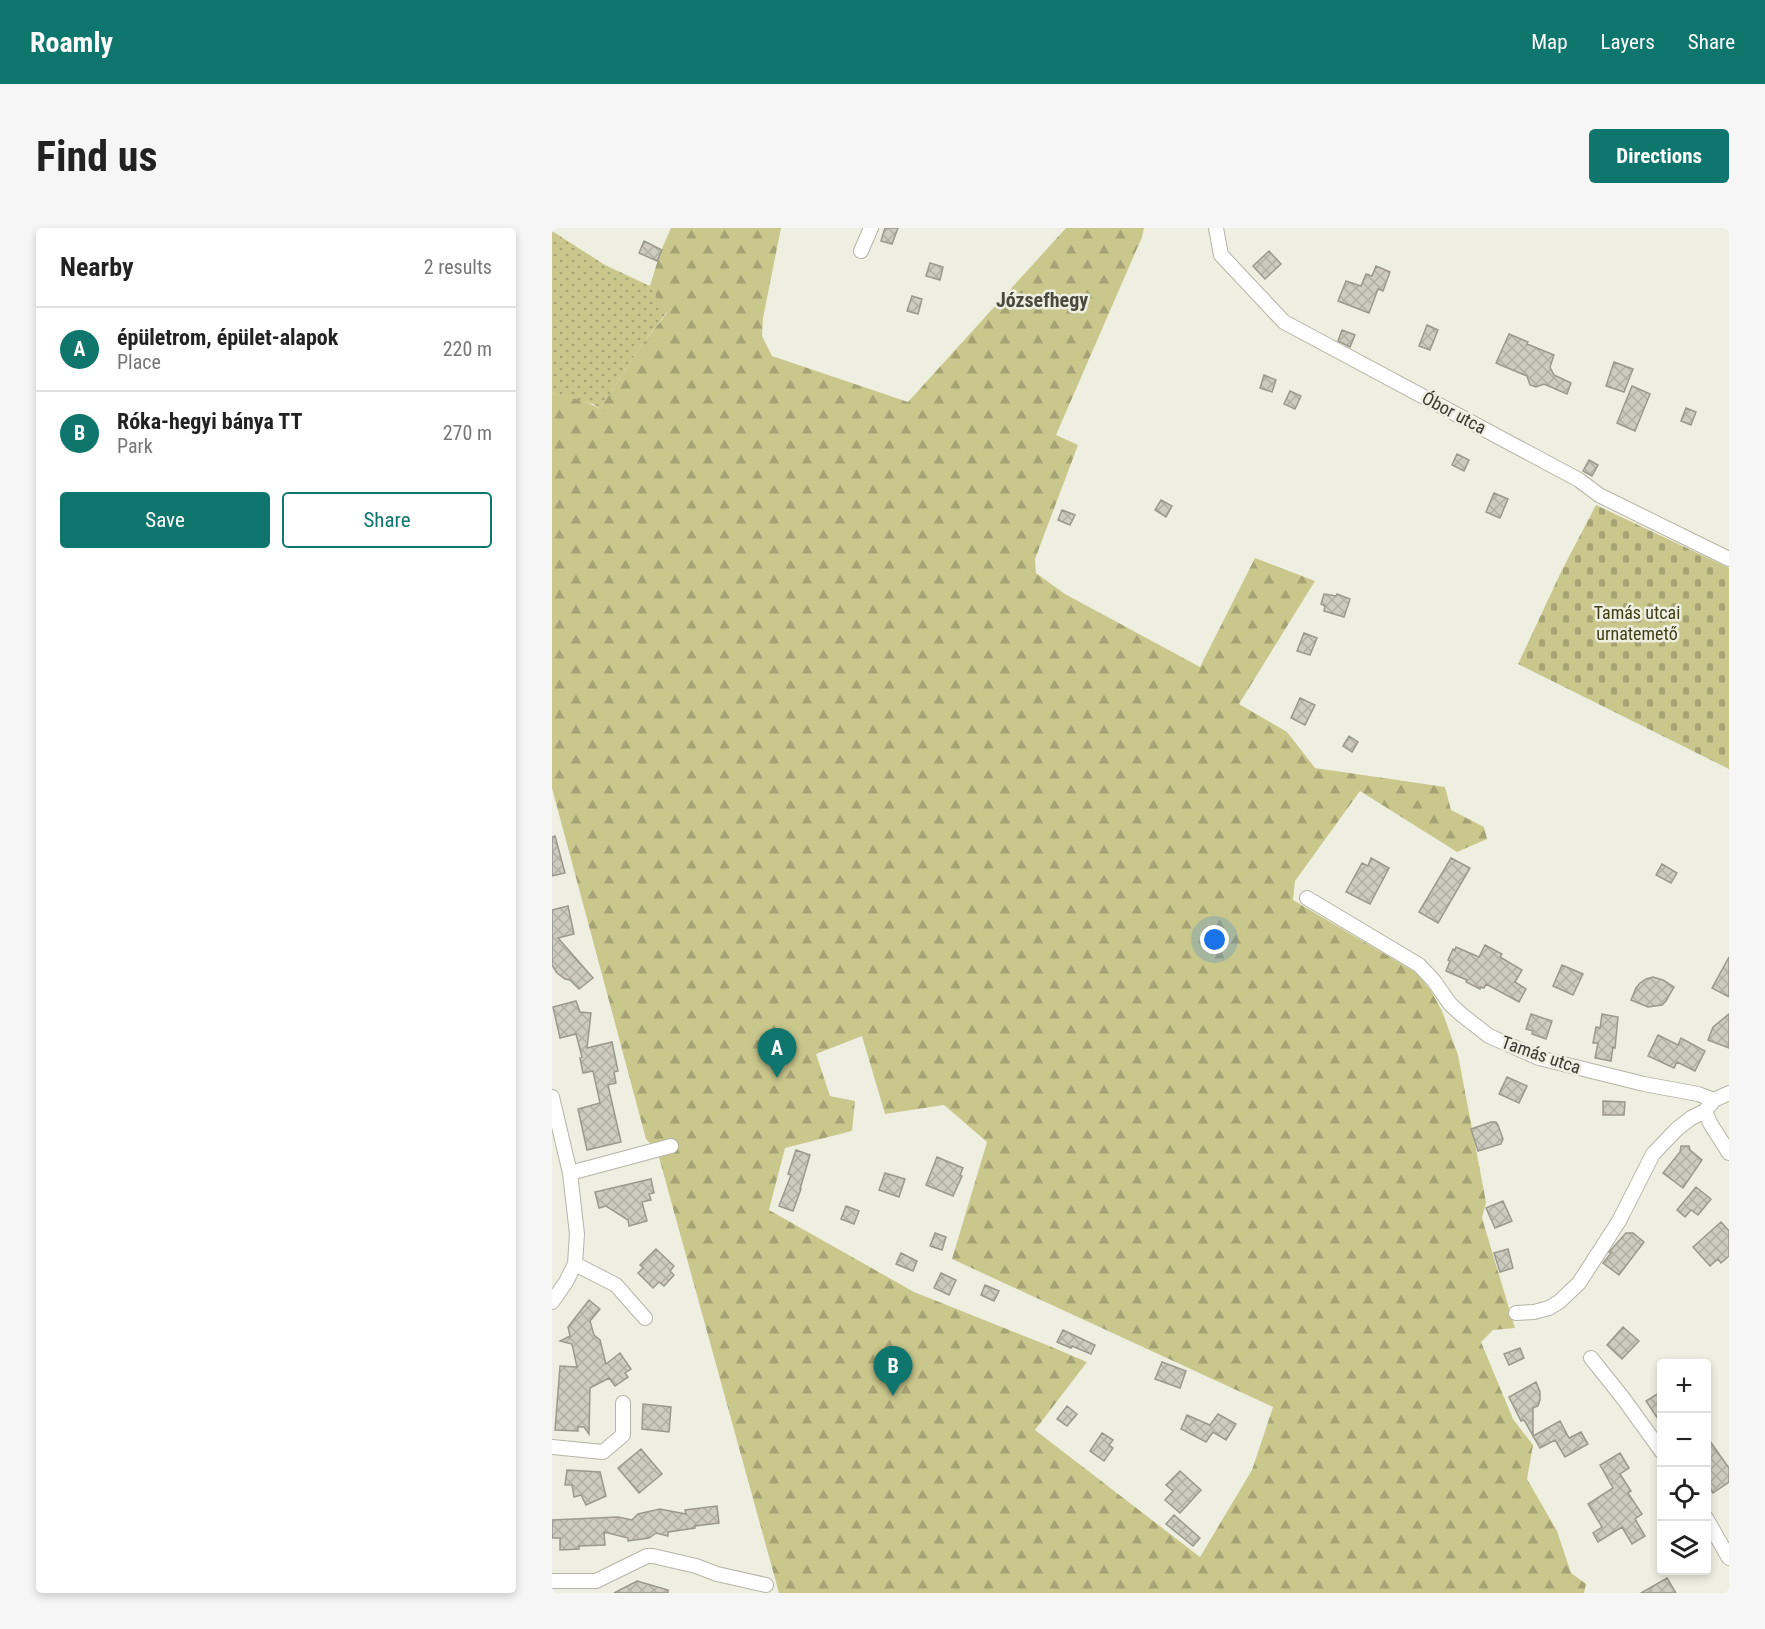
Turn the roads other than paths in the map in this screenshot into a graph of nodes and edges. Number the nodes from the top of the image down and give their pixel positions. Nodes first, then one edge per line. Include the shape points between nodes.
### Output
1 (871, 228) edge
2 (1216, 228) edge
3 (861, 250) dead end
4 (1729, 559) edge
5 (1307, 898) dead end
6 (1729, 1093) edge
7 (552, 1097) edge
8 (1710, 1106) junction
9 (671, 1146) dead end
10 (1729, 1153) edge
11 (570, 1173) junction
12 (575, 1264) junction
13 (552, 1302) edge
14 (1516, 1313) dead end
15 (645, 1318) dead end
16 (1591, 1358) dead end
17 (623, 1403) dead end
18 (1657, 1445) edge
19 (552, 1447) edge
20 (1709, 1521) edge
21 (1729, 1558) edge
22 (552, 1581) edge
23 (766, 1585) dead end

1 - 3 street
2 - 4 street, Óbor utca via 1221,255 1284,322 1578,480 1599,495
5 - 8 street, Tamás utca via 1419,965 1450,1004 1489,1036 1539,1058 1698,1094
6 - 8 street
7 - 11 street
8 - 10 street via 1710,1123
8 - 14 street via 1677,1129 1653,1154 1619,1221 1579,1283 1549,1308
9 - 11 street
11 - 12 street via 577,1234
12 - 13 street
12 - 15 street via 616,1285
16 - 18 street
17 - 19 street via 623,1435 603,1452
20 - 21 street
22 - 23 street via 596,1581 653,1556

